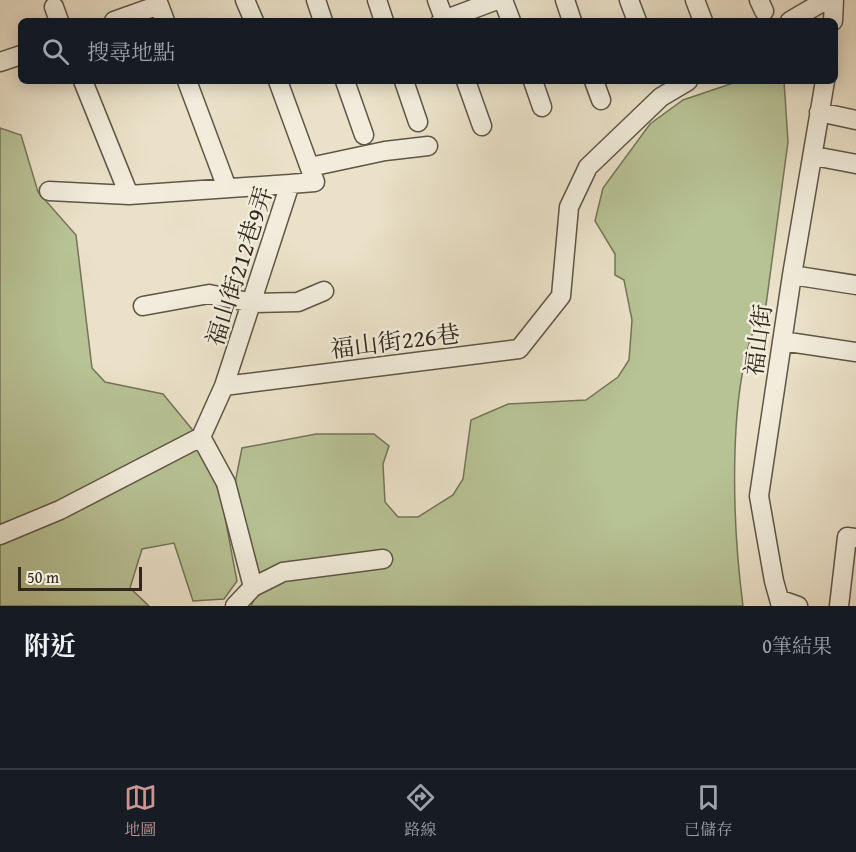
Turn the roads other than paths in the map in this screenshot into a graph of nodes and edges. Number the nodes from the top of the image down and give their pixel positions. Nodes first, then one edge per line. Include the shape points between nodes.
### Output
1 (246, 0) edge
2 (316, 0) edge
3 (377, 0) edge
4 (437, 0) edge
5 (497, 0) edge
6 (503, 0) edge
7 (565, 0) edge
8 (629, 0) edge
9 (695, 0) edge
10 (826, 0) edge
11 (834, 0) edge
12 (162, 13) edge
13 (132, 18) edge
14 (253, 18) edge
15 (322, 18) edge
16 (383, 18) edge
17 (442, 18) edge
18 (451, 18) edge
19 (510, 18) edge
20 (571, 18) edge
21 (636, 18) edge
22 (702, 18) edge
23 (795, 18) edge
24 (833, 18) edge
25 (18, 56) edge
26 (0, 62) edge
27 (84, 84) edge
28 (188, 84) edge
29 (281, 84) edge
30 (346, 84) edge
31 (405, 84) edge
32 (467, 84) edge
33 (534, 84) edge
34 (595, 84) edge
35 (683, 84) edge
36 (824, 84) edge
37 (601, 100) dead end
38 (542, 107) dead end
39 (819, 111) junction
40 (856, 120) edge
41 (418, 122) dead end
42 (482, 126) dead end
43 (364, 135) dead end
44 (428, 146) dead end
45 (814, 156) junction
46 (856, 164) edge
47 (310, 167) junction
48 (290, 184) junction
49 (226, 188) junction
50 (49, 191) dead end
51 (129, 195) junction
52 (792, 275) junction
53 (856, 285) edge
54 (324, 291) dead end
55 (253, 303) junction
56 (143, 306) dead end
57 (782, 341) junction
58 (856, 352) edge
59 (224, 386) junction
60 (201, 437) junction
61 (0, 535) edge
62 (856, 538) edge
63 (383, 559) dead end
64 (253, 587) junction
65 (781, 603) edge
66 (235, 606) edge
67 (798, 606) edge
68 (839, 606) edge

1 - 14 street
2 - 15 street
3 - 16 street
4 - 17 street
5 - 18 street
6 - 19 street
7 - 20 street
8 - 21 street
9 - 22 street
10 - 23 street
11 - 24 street
12 - 13 street
25 - 26 street
27 - 51 street
28 - 49 street
29 - 47 street
30 - 43 street
31 - 41 street
32 - 42 street
33 - 38 street
34 - 37 street
35 - 59 street, 福山街226巷 via 661,97 588,167 569,207 561,296 519,349
36 - 39 street, 福山街
39 - 40 street
39 - 45 street, 福山街
44 - 47 street
45 - 46 street
45 - 52 street, 福山街
47 - 48 street, 福山街212巷9弄 via 315,182
48 - 49 street
48 - 55 street, 福山街212巷9弄
49 - 51 street
50 - 51 street
52 - 53 street
52 - 57 street, 福山街
54 - 55 street via 298,302
55 - 56 street via 209,294
55 - 59 street, 福山街212巷9弄
57 - 58 street
57 - 65 street, 福山街 via 759,496
59 - 60 street
60 - 61 street via 60,510
60 - 64 street via 226,483
62 - 68 street via 847,537
63 - 64 street via 283,572
64 - 66 street
65 - 67 street

